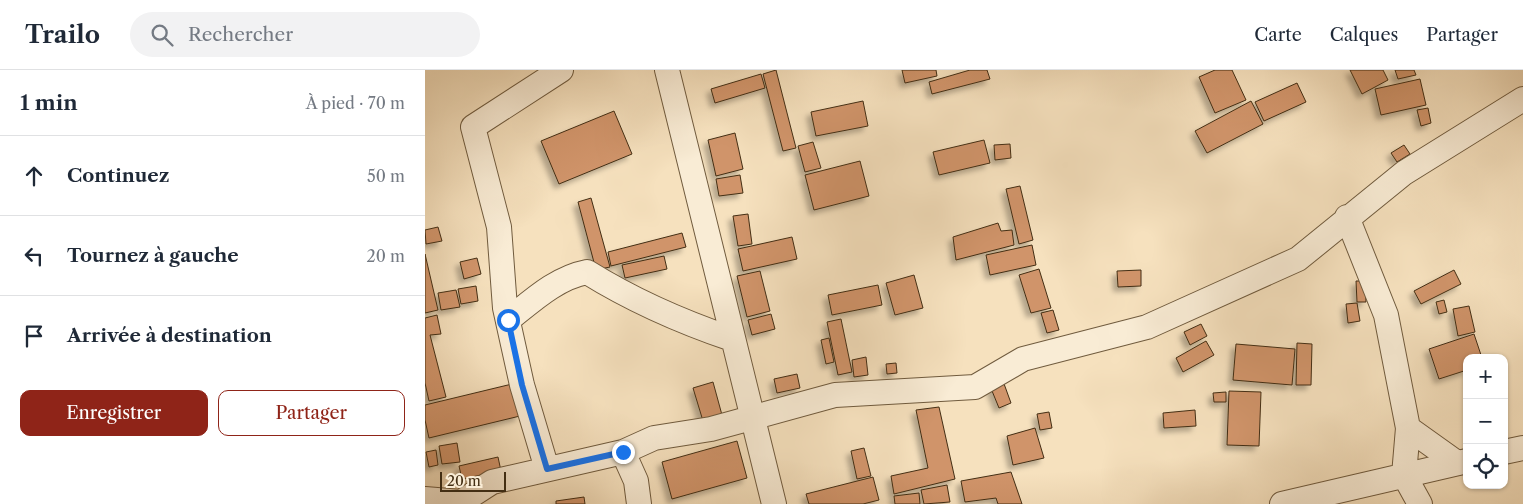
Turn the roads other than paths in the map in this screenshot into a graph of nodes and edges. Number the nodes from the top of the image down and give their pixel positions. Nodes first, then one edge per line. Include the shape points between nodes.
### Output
1 (561, 70) edge
2 (667, 70) edge
3 (1523, 100) edge
4 (1347, 218) junction
5 (508, 320) junction
6 (733, 339) junction
7 (752, 418) junction
8 (1408, 428) junction
9 (1523, 448) edge
10 (1508, 451) edge
11 (623, 452) junction
12 (1462, 462) edge
13 (547, 469) junction
14 (1404, 475) junction
15 (425, 499) edge
16 (1297, 502) edge
17 (639, 504) edge
18 (774, 504) edge
19 (1420, 504) edge

1 - 5 street via 473,127 499,227
2 - 6 street
3 - 4 street via 1405,173
4 - 7 street via 1297,259 1147,327 1023,359 975,387 835,395
4 - 8 street via 1386,315
5 - 6 street via 557,284 572,275 587,272 657,309
5 - 13 street via 522,385
6 - 7 street
7 - 11 street via 711,429 653,438
7 - 18 street
8 - 12 street
8 - 14 street
9 - 10 street
11 - 13 street
11 - 17 street via 636,481
12 - 14 street
13 - 15 street via 492,482 461,502
14 - 16 street
14 - 19 street

